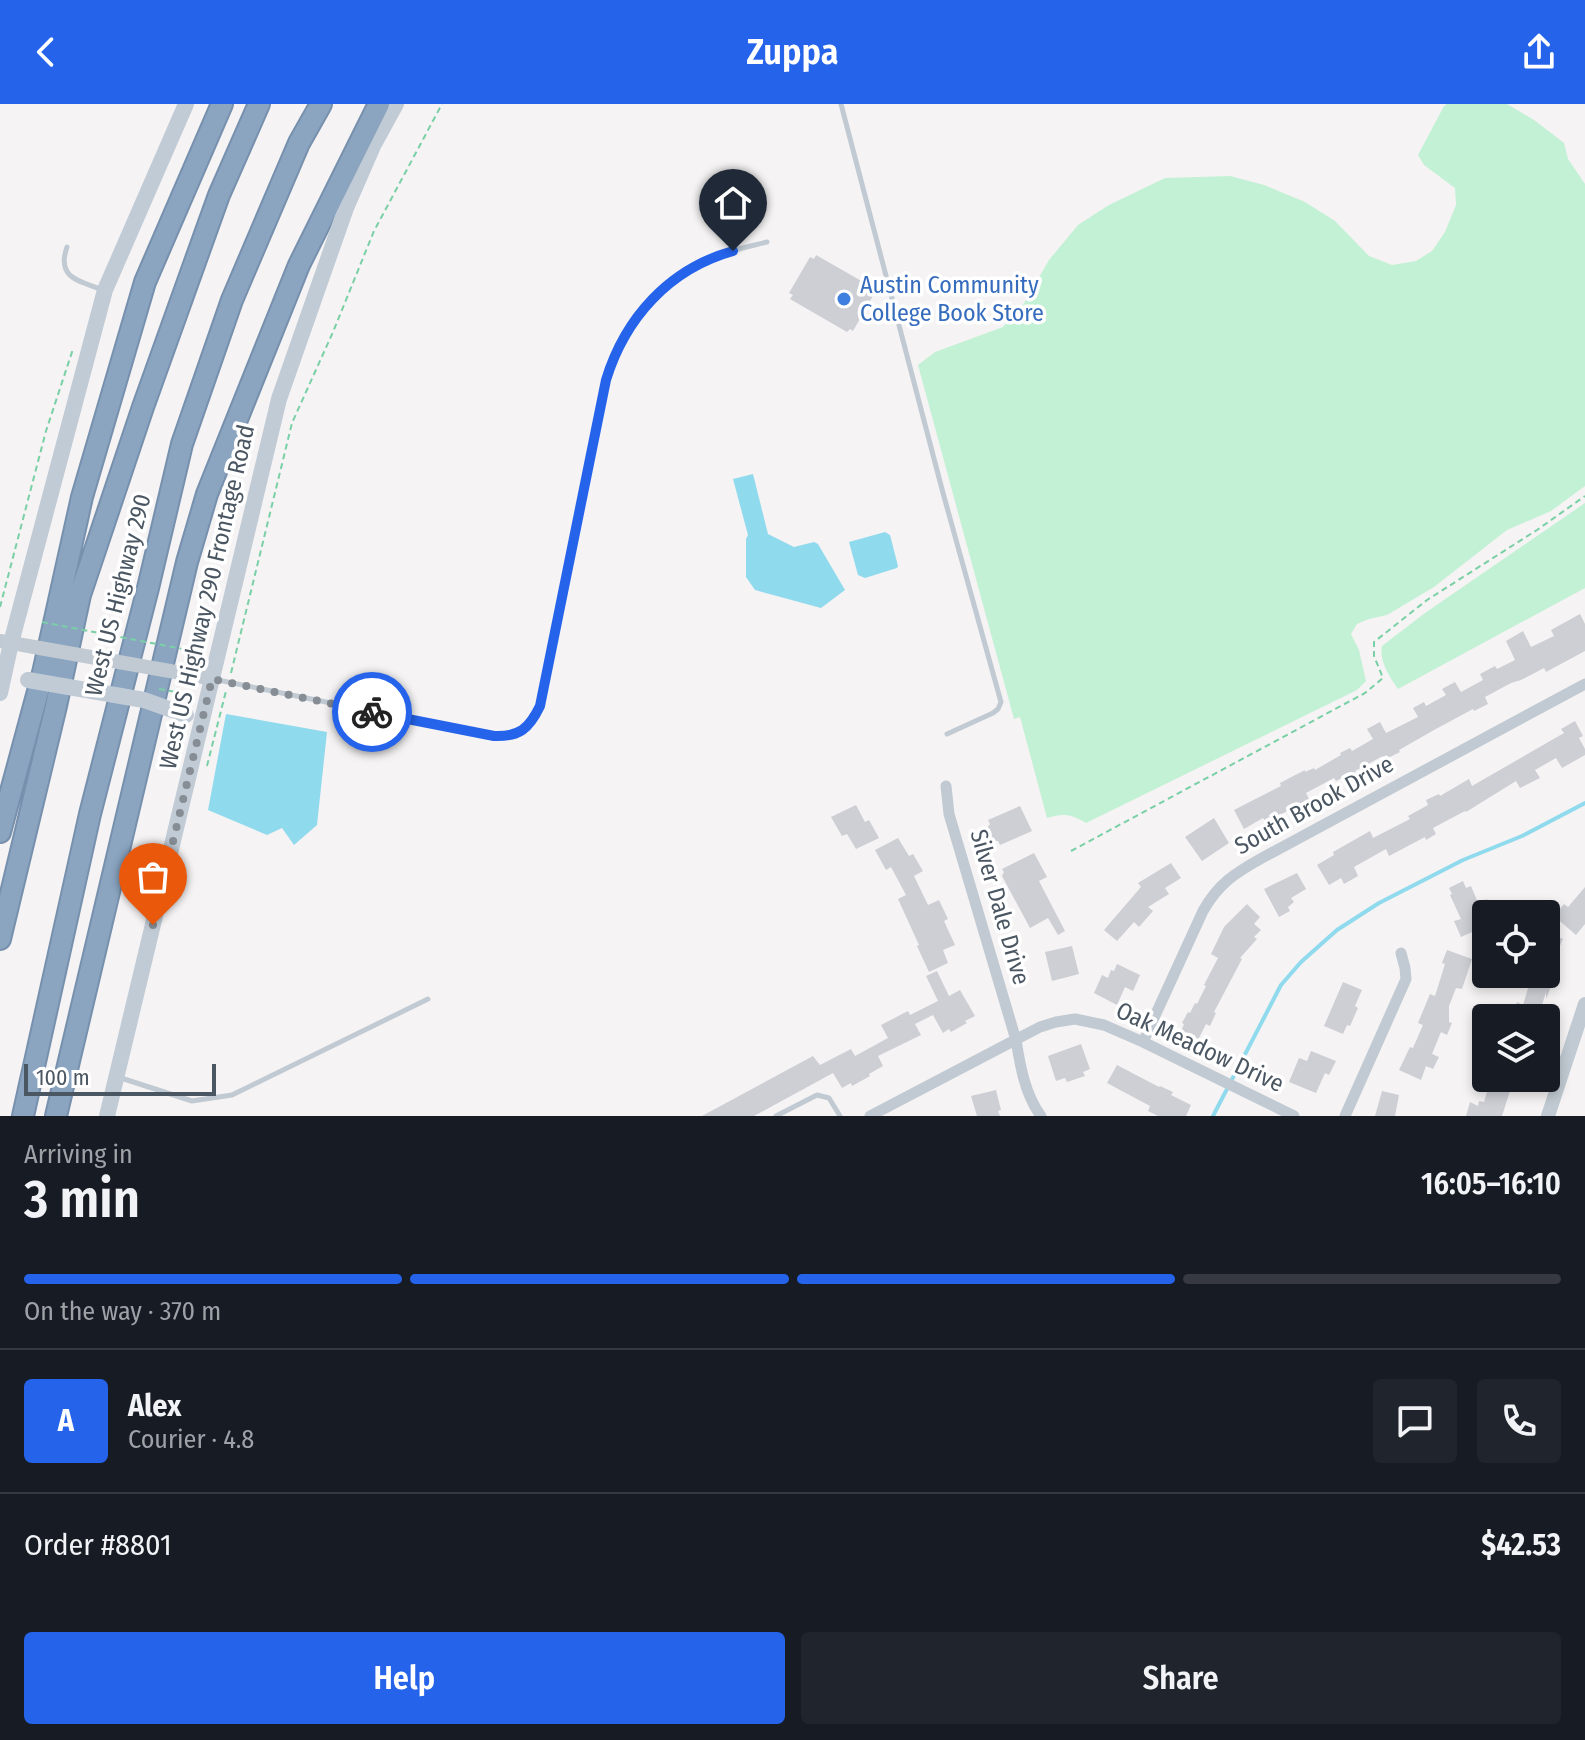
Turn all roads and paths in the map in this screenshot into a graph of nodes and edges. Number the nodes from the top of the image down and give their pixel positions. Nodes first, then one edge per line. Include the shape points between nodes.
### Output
1 (186, 104) edge
2 (222, 104) edge
3 (259, 104) edge
4 (321, 104) edge
5 (379, 104) edge
6 (396, 104) edge
7 (442, 104) edge
8 (841, 104) edge
9 (767, 242) dead end
10 (67, 247) dead end
11 (105, 290) junction
12 (1585, 496) edge
13 (42, 622) dead end
14 (6, 642) edge
15 (188, 650) dead end
16 (234, 661) dead end
17 (36, 676) junction
18 (212, 679) junction
19 (1585, 684) edge
20 (0, 693) edge
21 (0, 702) edge
22 (947, 734) dead end
23 (197, 743) junction
24 (946, 786) dead end
25 (0, 832) edge
26 (1071, 851) dead end
27 (20, 857) junction
28 (0, 939) edge
29 (1401, 953) dead end
30 (428, 999) dead end
31 (1585, 1004) edge
32 (1016, 1040) junction
33 (1143, 1042) junction
34 (117, 1077) junction
35 (23, 1116) edge
36 (56, 1116) edge
37 (107, 1116) edge
38 (776, 1116) edge
39 (840, 1116) edge
40 (870, 1116) edge
41 (1041, 1116) edge
42 (1294, 1116) edge
43 (1345, 1116) edge
44 (1548, 1116) edge

1 - 11 main road
2 - 17 highway via 145,282
3 - 27 highway, West US Highway 290 via 219,195 80,595
4 - 35 highway, West US Highway 290 via 232,300 182,444 90,814
5 - 36 highway via 299,265 207,494
6 - 18 main road, West US Highway 290 Frontage Road via 346,208 279,399
7 - 16 path via 374,231 292,423
8 - 22 lane via 1001,702 993,713
9 - 18 lane via 714,256 666,285 617,348 603,393 540,706 523,730 510,736 483,734
10 - 11 lane via 66,272
11 - 14 main road
12 - 26 path via 1427,600 1374,642 1383,678 1365,693
13 - 15 path, bridge
14 - 18 street, bridge
14 - 20 main road
17 - 21 main road via 18,683
17 - 23 main road, bridge via 186,715
17 - 25 highway
17 - 27 highway
18 - 23 main road, West US Highway 290 Frontage Road
19 - 33 street, South Brook Drive via 1222,884 1203,911
23 - 34 main road, West US Highway 290 Frontage Road
24 - 32 street, Silver Dale Drive via 949,814
27 - 28 highway, West US Highway 290
29 - 43 street via 1406,979
30 - 34 lane via 232,1095 192,1101
31 - 44 street
32 - 33 street, Oak Meadow Drive via 1047,1024 1075,1019
32 - 40 street, Oak Meadow Drive
32 - 41 street, Silver Dale Drive via 1031,1099
33 - 42 street, Oak Meadow Drive
34 - 37 main road, West US Highway 290 Frontage Road
38 - 39 lane via 817,1095 829,1098

